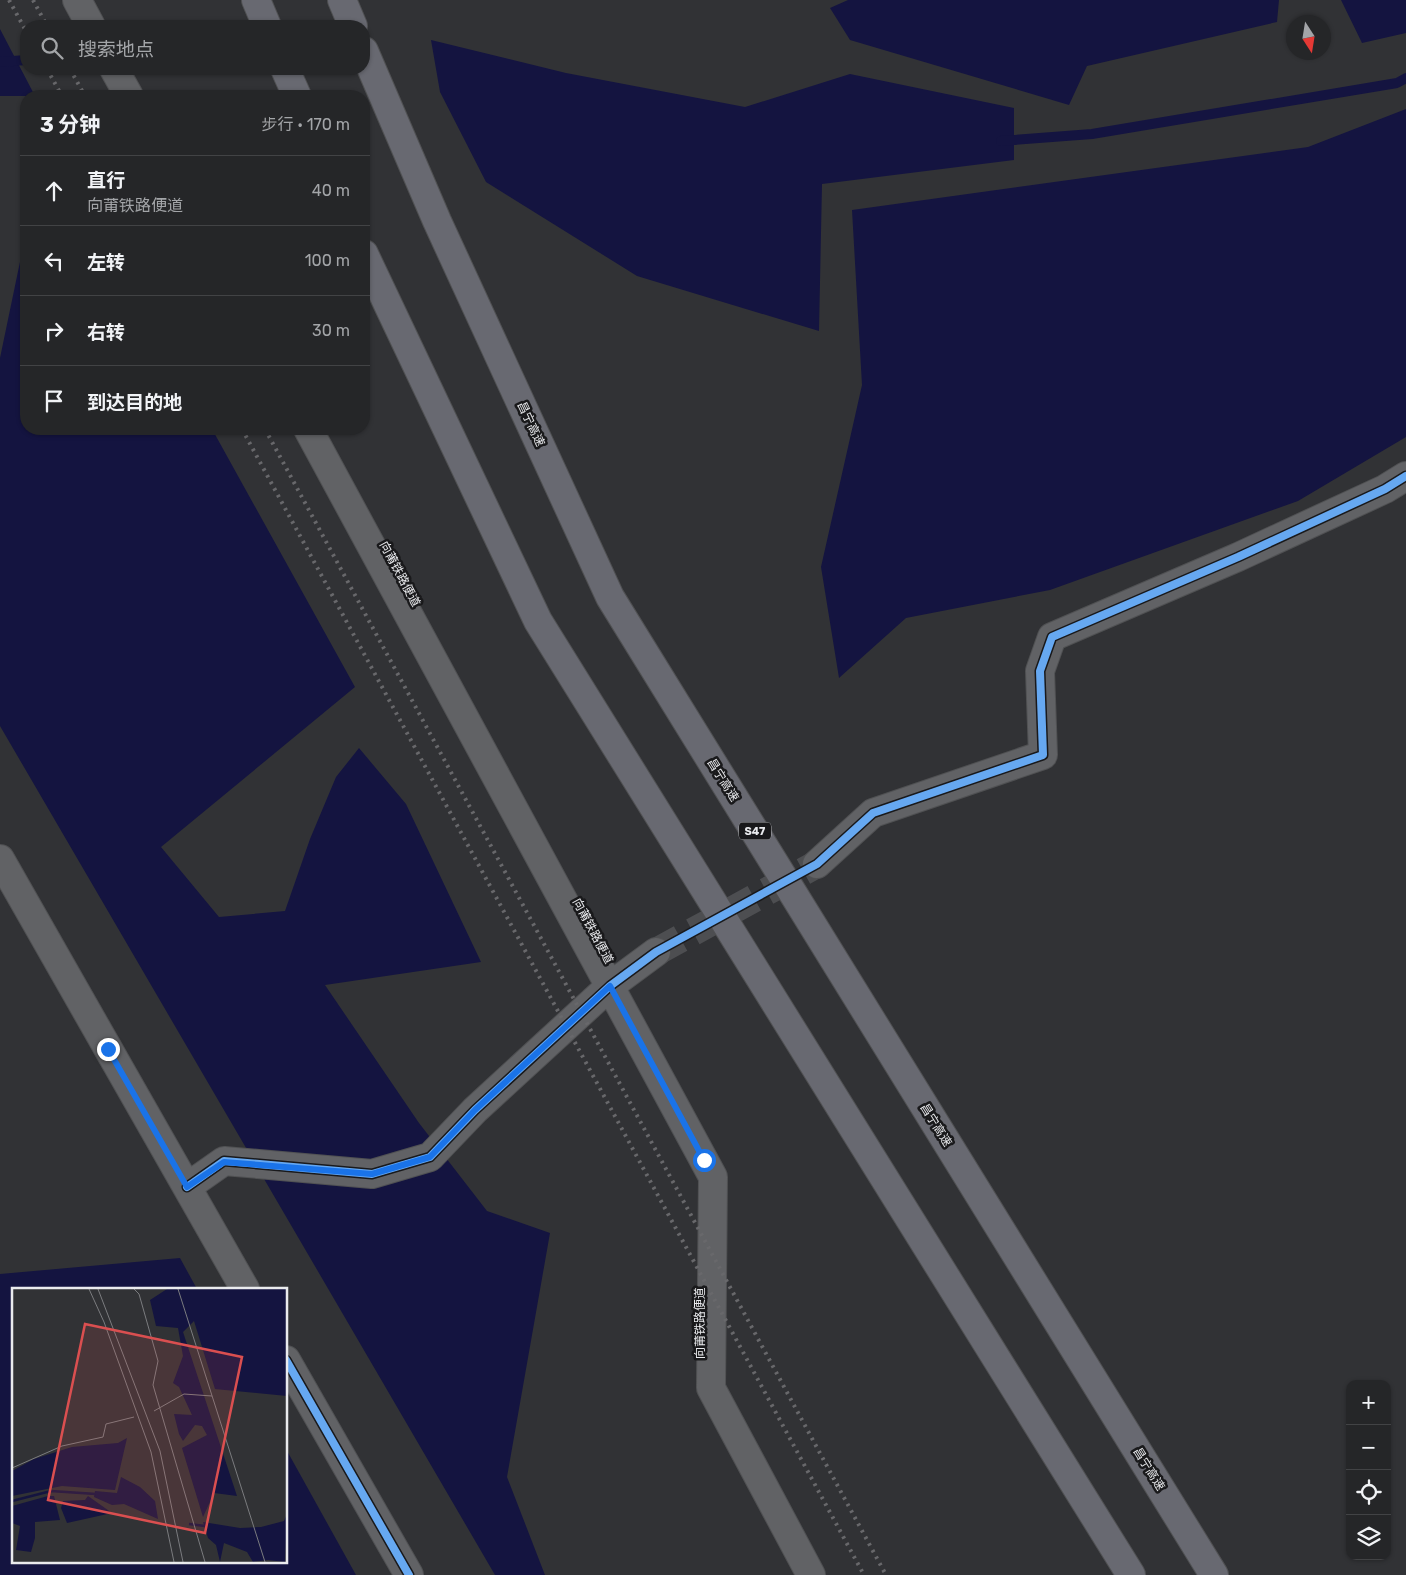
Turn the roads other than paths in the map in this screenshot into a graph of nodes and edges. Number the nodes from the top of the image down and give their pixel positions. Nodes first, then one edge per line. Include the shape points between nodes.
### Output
1 (77, 0) edge
2 (256, 0) edge
3 (342, 0) edge
4 (88, 20) edge
5 (265, 20) edge
6 (350, 20) edge
7 (370, 65) edge
8 (117, 75) edge
9 (288, 75) edge
10 (126, 90) edge
11 (294, 90) edge
12 (370, 267) edge
13 (311, 435) edge
14 (1406, 476) edge
15 (0, 859) edge
16 (816, 864) tunnel mouth
17 (656, 952) tunnel mouth
18 (610, 986) junction
19 (187, 1187) junction
20 (244, 1288) edge
21 (288, 1363) edge
22 (409, 1575) edge
23 (811, 1575) edge
24 (1131, 1575) edge
25 (1214, 1575) edge

1 - 4 street
2 - 5 highway
3 - 6 highway
7 - 25 highway, 昌宁高速 / S47 via 437,221 610,597
8 - 10 street
9 - 11 highway
12 - 24 highway via 538,621
13 - 18 street, 向莆铁路便道
14 - 16 street via 1385,489 1238,557 1052,638 1040,670 1043,756 873,813
15 - 19 street
17 - 18 street
18 - 19 street via 475,1110 430,1157 372,1174 224,1162
18 - 23 street, 向莆铁路便道 via 713,1177 711,1388
19 - 20 street
21 - 22 street

